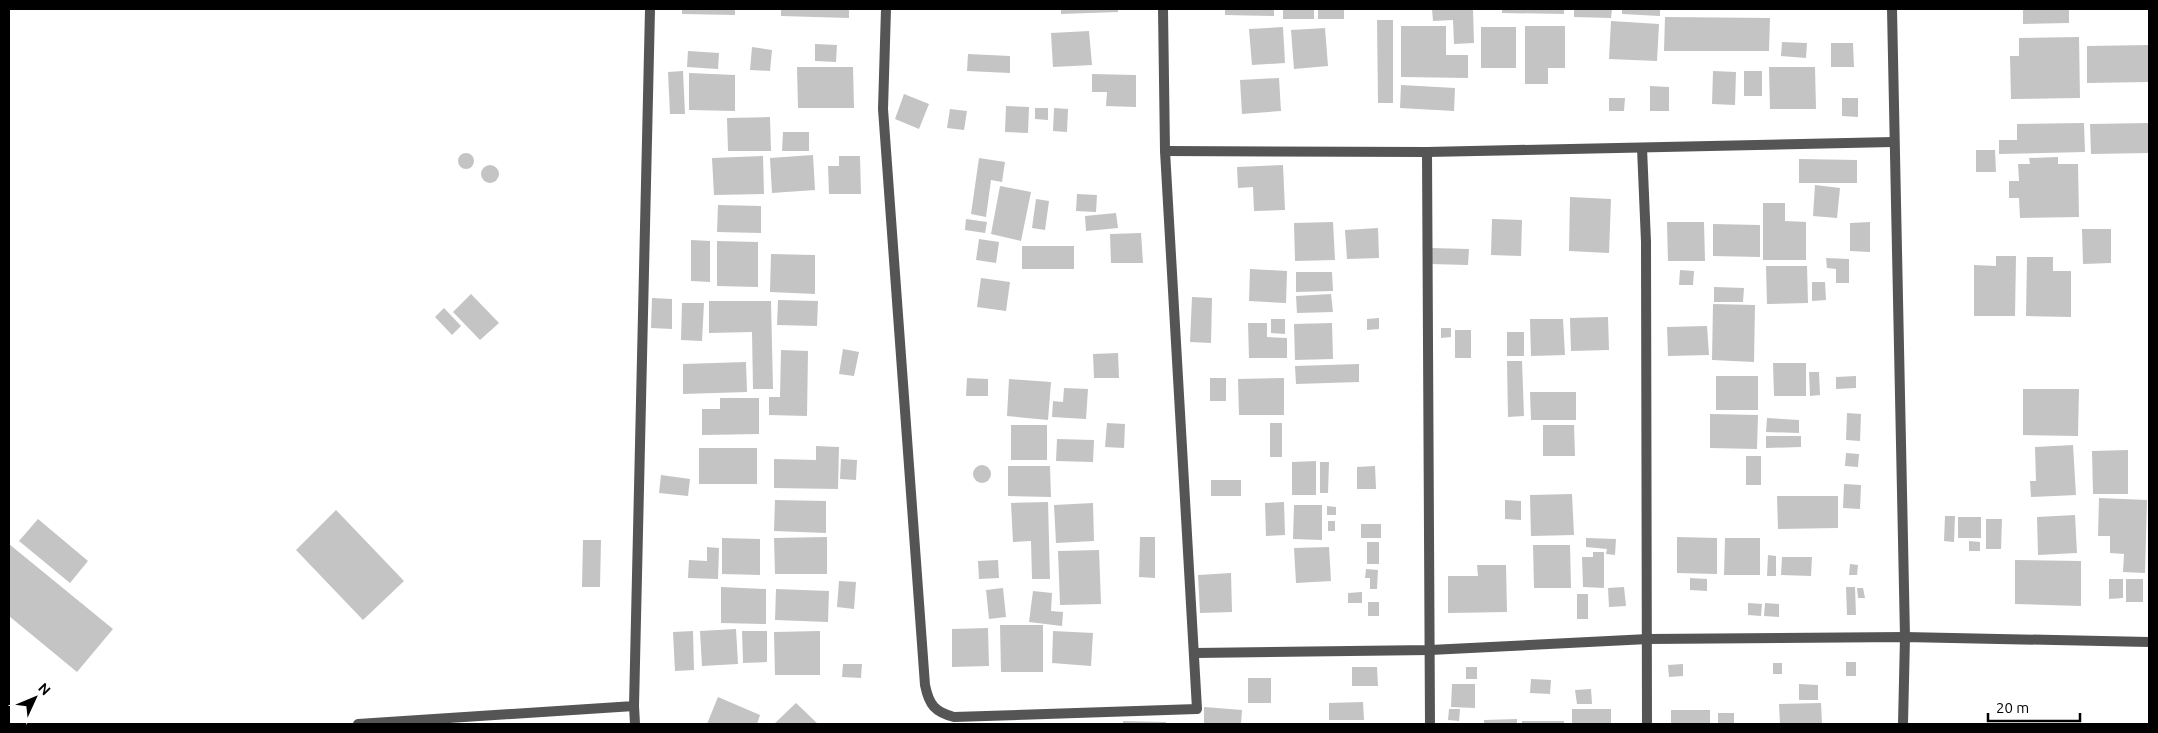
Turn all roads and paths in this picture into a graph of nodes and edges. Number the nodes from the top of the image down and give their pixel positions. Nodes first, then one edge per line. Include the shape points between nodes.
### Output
1 (650, 9) edge
2 (886, 9) edge
3 (1163, 9) edge
4 (1892, 9) edge
5 (1893, 142) junction
6 (1642, 148) junction
7 (1165, 151) junction
8 (1427, 152) junction
9 (1905, 637) junction
10 (1648, 639) junction
11 (2149, 642) edge
12 (1430, 650) junction
13 (1195, 653) junction
14 (634, 706) junction
15 (358, 724) edge
16 (635, 724) edge
17 (1430, 724) edge
18 (1647, 724) edge
19 (1903, 724) edge

1 - 14 street
2 - 13 street via 883,109 925,685 932,706 942,714 954,717 1197,709
3 - 7 street
4 - 5 street
5 - 6 street
5 - 9 street
6 - 8 street
6 - 10 street via 1646,242
7 - 8 street
7 - 13 street
8 - 12 street
9 - 10 street
9 - 11 street
9 - 19 street
10 - 12 street
10 - 18 street
12 - 13 street
12 - 17 street
14 - 15 street
14 - 16 street

